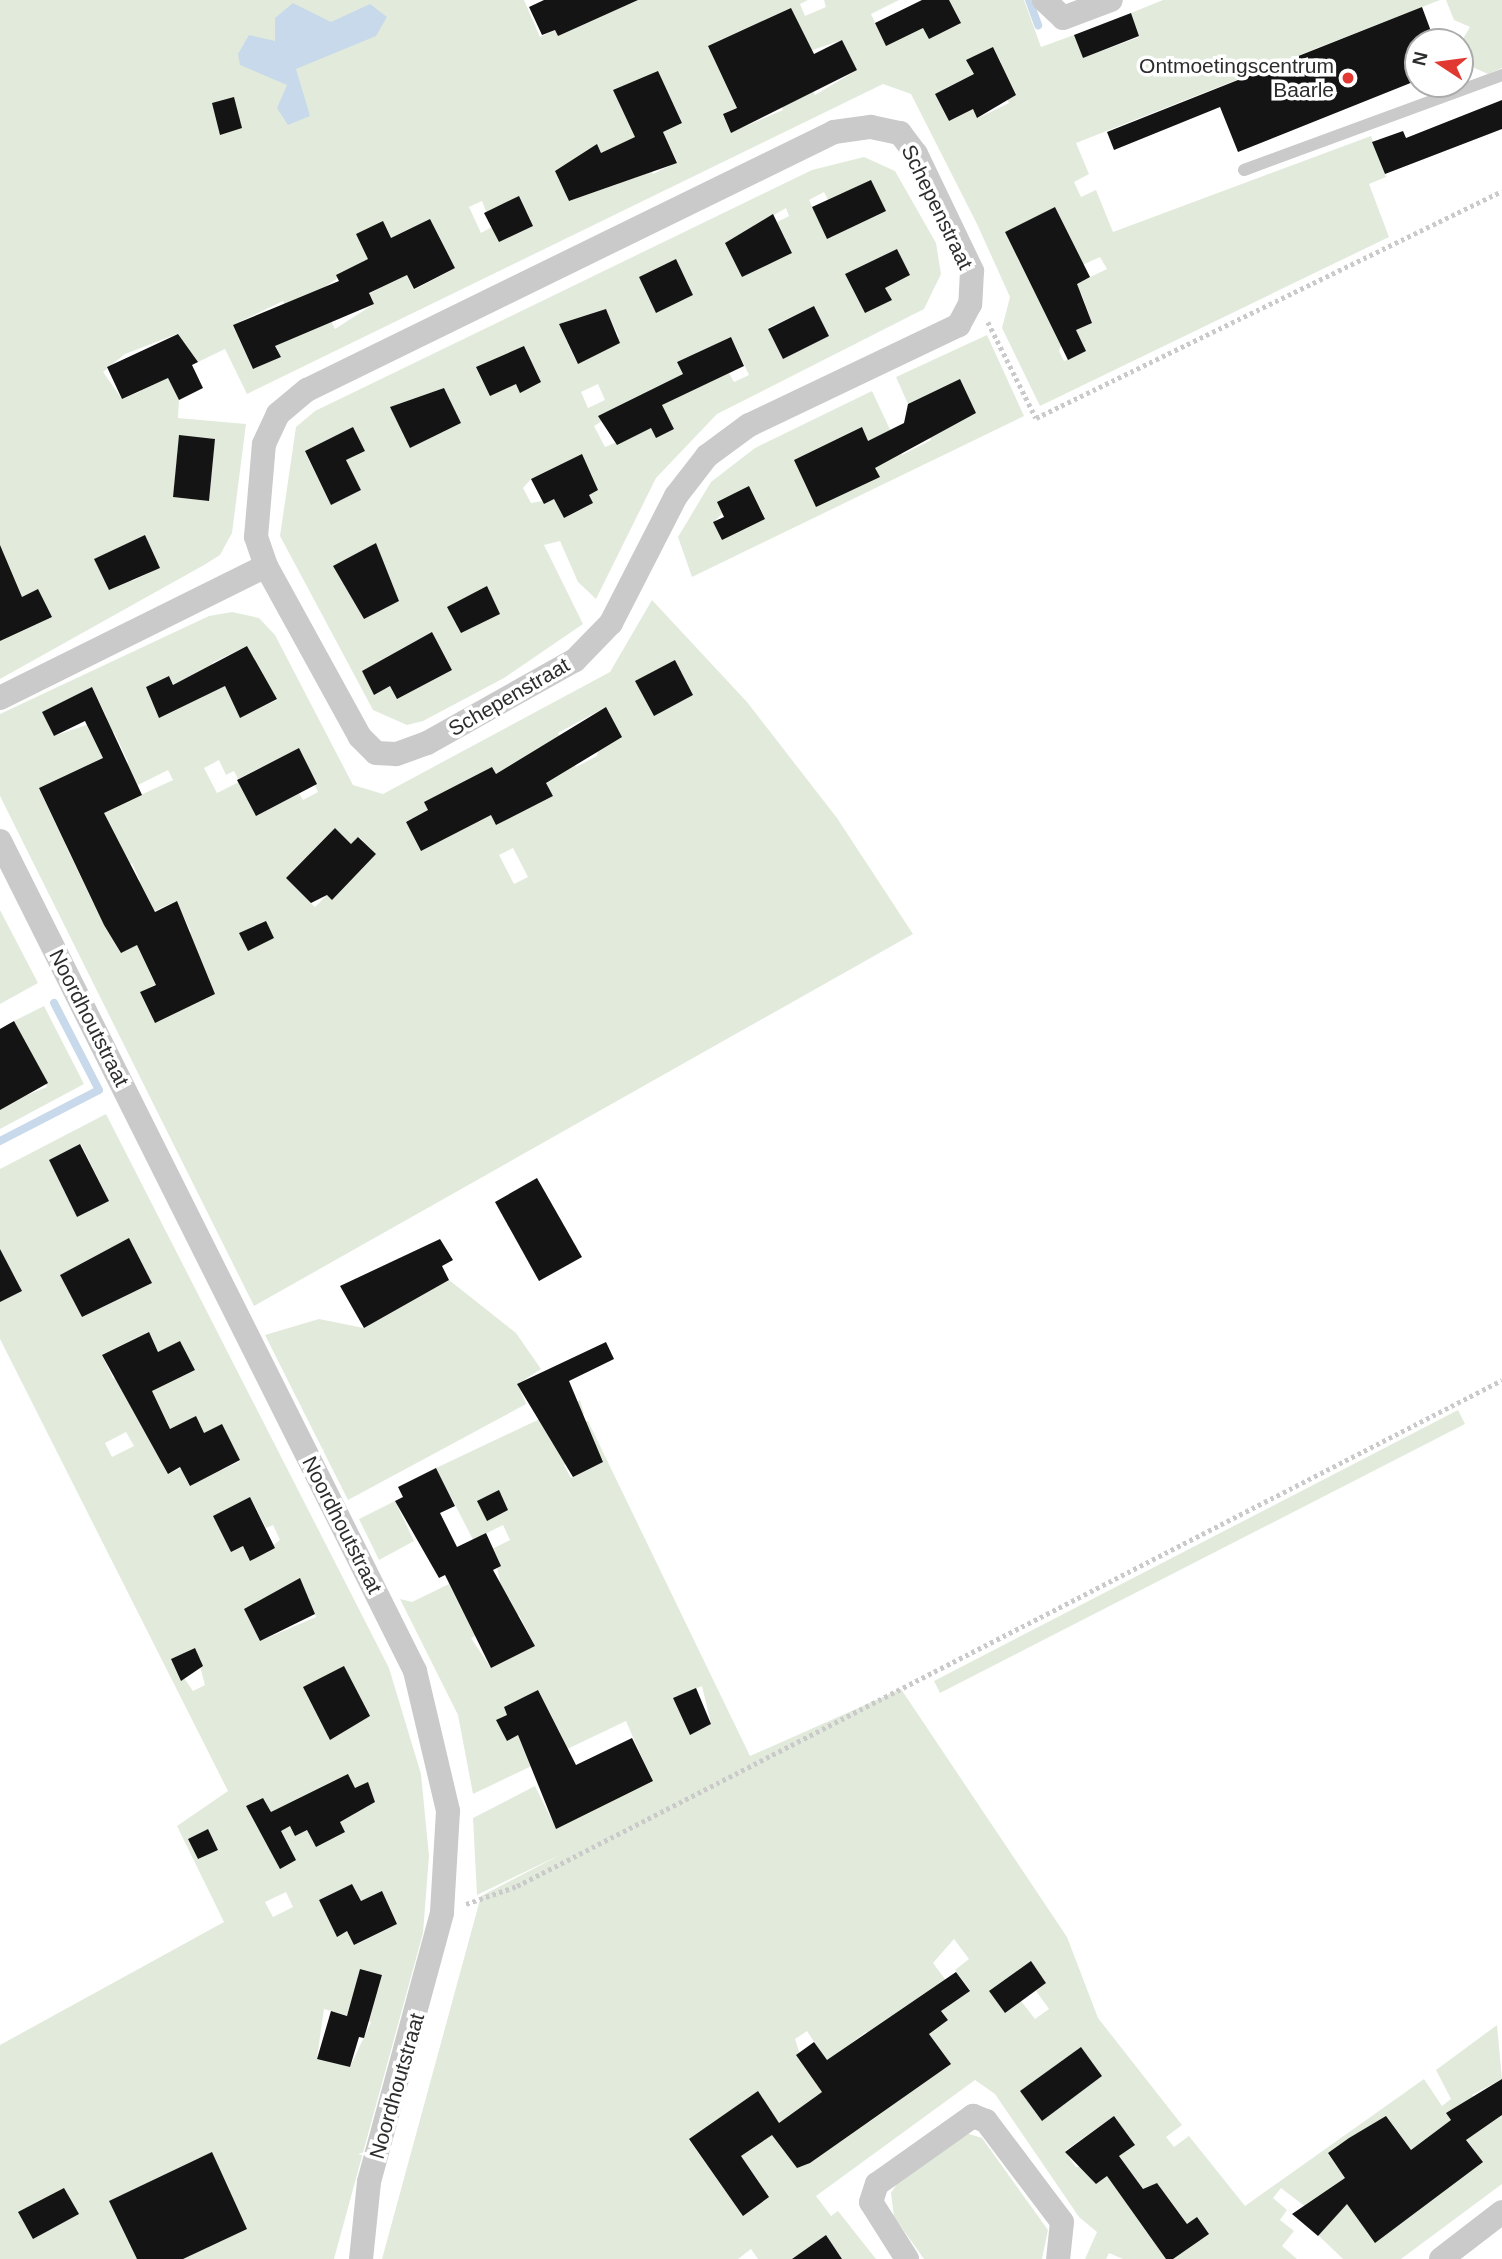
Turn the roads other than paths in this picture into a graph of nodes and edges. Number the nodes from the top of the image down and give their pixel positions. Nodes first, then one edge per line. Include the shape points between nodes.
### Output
1 (1044, 0) edge
2 (1111, 0) edge
3 (1502, 75) edge
4 (1244, 170) dead end
5 (266, 566) junction
6 (0, 698) edge
7 (0, 841) edge
8 (1502, 2212) edge
9 (361, 2259) edge
10 (907, 2259) edge
11 (1058, 2259) edge
12 (1441, 2259) edge

1 - 2 street via 1063,18
3 - 4 lane
5 - 5 street, Schepenstraat via 256,537 264,444 278,414 307,390 834,132 871,127 900,133 972,271 970,304 959,326 750,425 707,456 676,496 611,623 575,660 427,743 386,754 360,737
5 - 6 street
7 - 9 street, Noordhoutstraat via 415,1671 448,1811 442,1913 369,2182
8 - 12 street
10 - 11 street via 871,2202 877,2184 973,2116 986,2121 1062,2222

